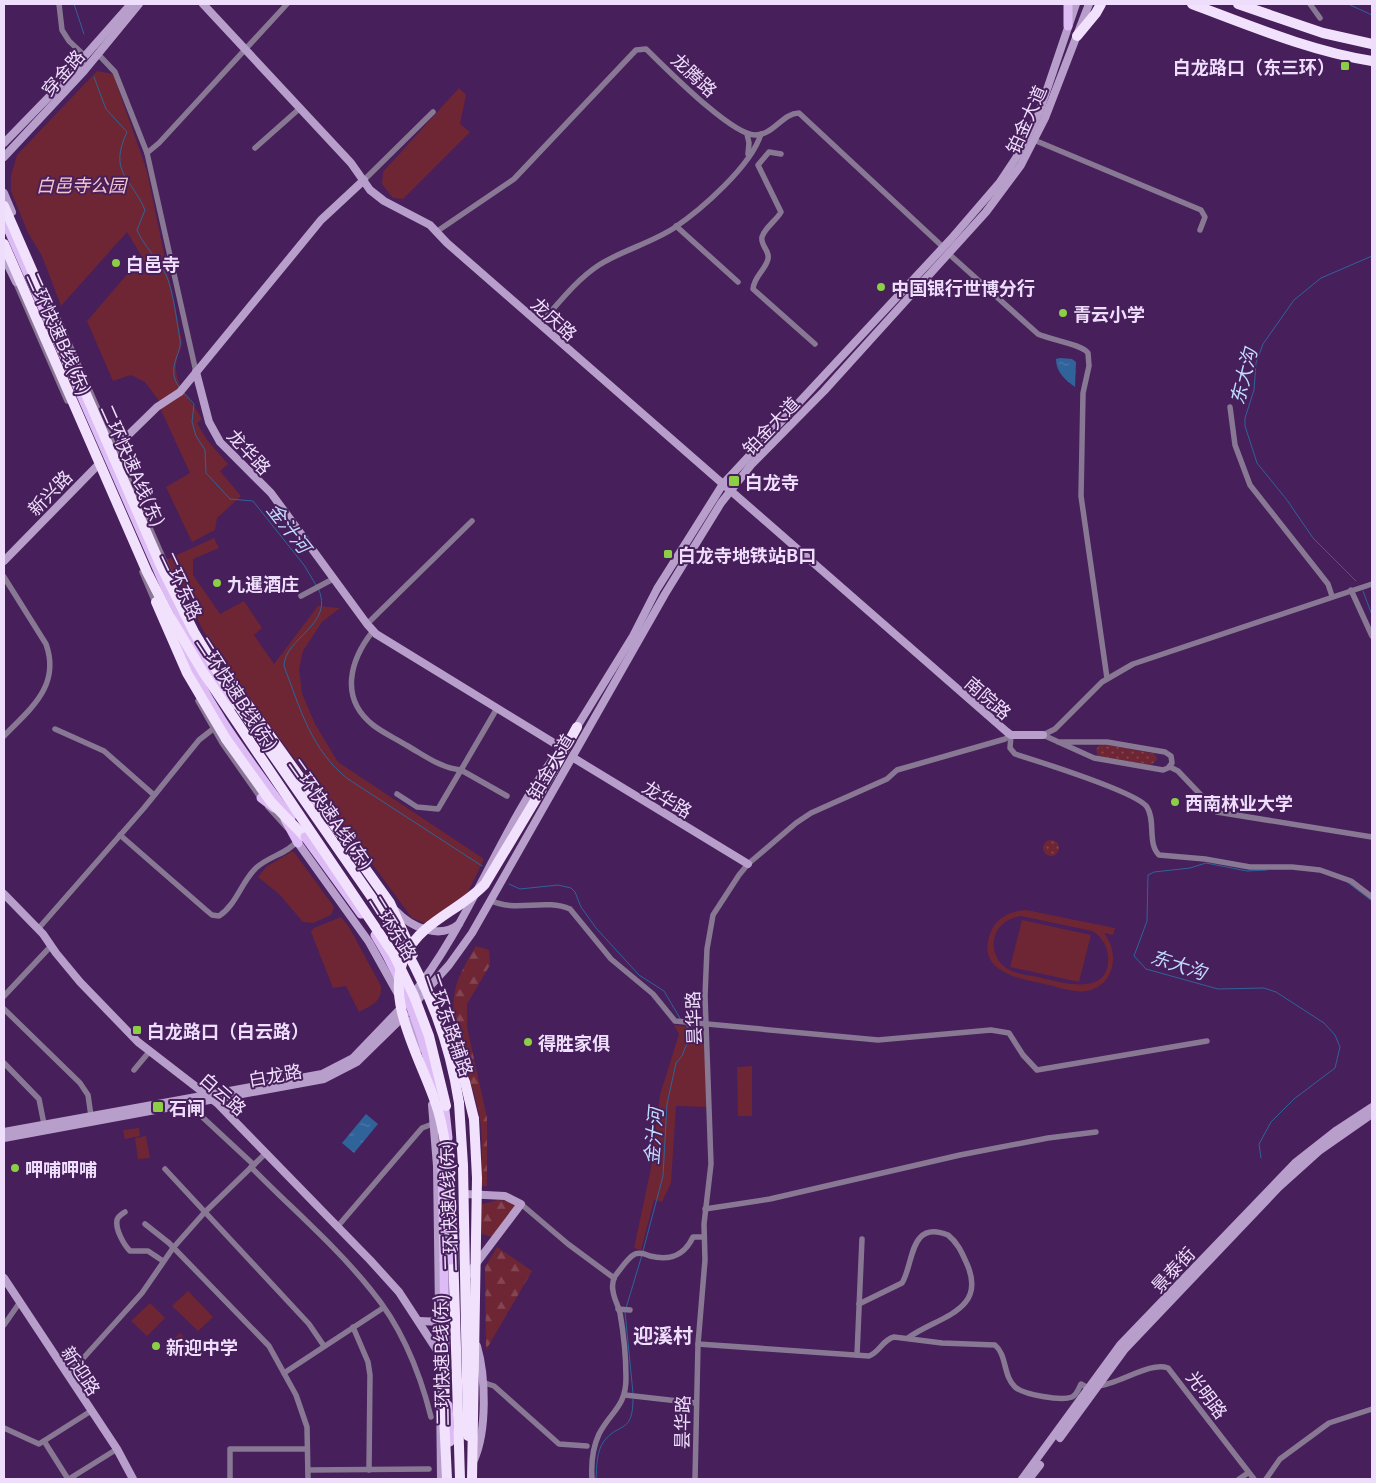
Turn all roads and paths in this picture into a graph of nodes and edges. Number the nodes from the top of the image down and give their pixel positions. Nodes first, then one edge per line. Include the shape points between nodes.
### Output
1 (59, 4) edge
2 (131, 4) edge
3 (140, 4) edge
4 (203, 4) edge
5 (287, 4) edge
6 (1068, 4) edge
7 (1076, 4) edge
8 (1089, 4) edge
9 (1101, 4) edge
10 (1192, 4) edge
11 (1238, 4) edge
12 (1310, 4) edge
13 (1320, 18) dead end
14 (1068, 26) junction
15 (1077, 36) junction
16 (1372, 44) edge
17 (247, 49) junction
18 (98, 54) junction
19 (84, 56) junction
20 (1372, 61) edge
21 (299, 109) junction
22 (433, 112) dead end
23 (746, 134) junction
24 (761, 134) junction
25 (1034, 140) junction
26 (4, 143) edge
27 (255, 148) dead end
28 (147, 153) junction
29 (781, 154) dead end
30 (4, 157) edge
31 (747, 158) junction
32 (364, 180) junction
33 (4, 193) edge
34 (6, 205) edge
35 (4, 226) edge
36 (676, 226) junction
37 (1200, 230) dead end
38 (436, 232) junction
39 (4, 244) edge
40 (946, 250) junction
41 (4, 256) edge
42 (32, 259) junction
43 (9, 269) junction
44 (738, 282) dead end
45 (41, 310) junction
46 (540, 324) junction
47 (815, 344) dead end
48 (196, 372) junction
49 (1230, 407) dead end
50 (115, 448) junction
51 (96, 468) junction
52 (723, 484) junction
53 (731, 490) junction
54 (472, 521) dead end
55 (4, 561) edge
56 (143, 561) junction
57 (4, 577) edge
58 (166, 577) junction
59 (333, 579) junction
60 (1372, 584) edge
61 (1351, 590) junction
62 (301, 596) dead end
63 (1332, 596) junction
64 (648, 618) junction
65 (367, 624) junction
66 (373, 630) junction
67 (1372, 636) edge
68 (210, 674) junction
69 (1107, 678) junction
70 (496, 710) junction
71 (241, 716) junction
72 (577, 728) junction
73 (55, 729) dead end
74 (213, 729) junction
75 (1010, 735) junction
76 (1043, 735) junction
77 (4, 736) edge
78 (1058, 742) junction
79 (562, 748) junction
80 (572, 757) junction
81 (1170, 767) junction
82 (461, 770) junction
83 (272, 791) junction
84 (397, 794) dead end
85 (154, 795) junction
86 (507, 796) dead end
87 (261, 798) junction
88 (282, 813) junction
89 (120, 835) junction
90 (1372, 837) edge
91 (305, 838) junction
92 (748, 864) junction
93 (350, 869) junction
94 (4, 894) edge
95 (1372, 897) edge
96 (490, 900) junction
97 (468, 908) junction
98 (394, 909) junction
99 (482, 914) junction
100 (460, 922) junction
101 (38, 929) junction
102 (51, 946) junction
103 (424, 987) junction
104 (4, 996) edge
105 (4, 1009) edge
106 (405, 1010) junction
107 (708, 1025) junction
108 (442, 1034) junction
109 (1207, 1041) dead end
110 (149, 1052) junction
111 (4, 1063) edge
112 (134, 1070) dead end
113 (210, 1098) junction
114 (196, 1103) junction
115 (1372, 1107) edge
116 (1372, 1114) edge
117 (91, 1116) junction
118 (435, 1122) junction
119 (44, 1124) junction
120 (4, 1132) edge
121 (1096, 1132) dead end
122 (4, 1138) edge
123 (266, 1153) junction
124 (253, 1166) junction
125 (165, 1170) dead end
126 (465, 1194) junction
127 (521, 1204) junction
128 (705, 1209) junction
129 (125, 1212) dead end
130 (204, 1213) junction
131 (145, 1224) dead end
132 (338, 1226) junction
133 (704, 1237) junction
134 (862, 1239) dead end
135 (453, 1243) junction
136 (173, 1248) junction
137 (163, 1261) junction
138 (466, 1277) junction
139 (4, 1278) edge
140 (614, 1278) junction
141 (20, 1302) junction
142 (859, 1304) junction
143 (383, 1308) junction
144 (618, 1309) junction
145 (630, 1310) dead end
146 (448, 1311) junction
147 (466, 1311) junction
148 (419, 1321) junction
149 (444, 1322) junction
150 (4, 1325) edge
151 (353, 1327) junction
152 (908, 1338) junction
153 (698, 1344) junction
154 (324, 1346) junction
155 (857, 1355) junction
156 (445, 1360) junction
157 (66, 1373) junction
158 (284, 1373) junction
159 (482, 1382) junction
160 (1092, 1385) junction
161 (627, 1395) junction
162 (696, 1403) junction
163 (1372, 1409) edge
164 (91, 1411) junction
165 (431, 1417) dead end
166 (4, 1428) edge
167 (44, 1441) junction
168 (587, 1446) dead end
169 (116, 1449) junction
170 (307, 1449) junction
171 (471, 1466) junction
172 (429, 1469) dead end
173 (308, 1470) junction
174 (369, 1470) junction
175 (1248, 1473) junction
176 (69, 1479) edge
177 (133, 1479) edge
178 (230, 1479) edge
179 (308, 1479) edge
180 (441, 1479) edge
181 (447, 1479) edge
182 (451, 1479) edge
183 (459, 1479) edge
184 (472, 1479) edge
185 (592, 1479) edge
186 (695, 1479) edge
187 (1022, 1479) edge
188 (1029, 1479) edge
189 (1239, 1479) edge
190 (1254, 1479) edge
191 (1266, 1479) edge

1 - 19 street via 62,30
2 - 19 street, 穿金路
3 - 18 street, 穿金路
4 - 17 street, 龙庆路
5 - 17 street
6 - 14 main road
7 - 14 street, 铂金大道
8 - 15 street, 铂金大道
9 - 15 highway
10 - 20 highway via 1307,46
11 - 16 highway via 1323,33
12 - 13 street
14 - 40 street, 铂金大道 via 1038,114 1016,158
15 - 25 street, 铂金大道
17 - 21 street, 龙庆路
17 - 28 street
18 - 28 street, 龙华路 via 115,72
18 - 30 street, 穿金路
19 - 26 street, 穿金路 via 78,67
21 - 27 street
21 - 32 street, 龙庆路
22 - 32 street
23 - 24 street
23 - 31 street via 750,149
23 - 38 street, 龙腾路 via 712,110 646,49 641,48 514,179
24 - 31 street
24 - 40 street via 769,132 789,115 799,113
25 - 37 street via 1201,210 1205,217
25 - 40 street, 铂金大道 via 1004,189
28 - 48 street, 龙华路
29 - 47 street via 769,152 758,165 781,212 762,236 769,260 755,279 753,289
31 - 36 street via 728,181
32 - 38 street, 龙庆路 via 370,190 384,201 421,220
32 - 48 street via 321,220
33 - 34 street, 二环东路辅路
34 - 42 street, 二环东路辅路
34 - 58 highway, 二环快速A线(东), bridge
35 - 45 main road, 二环东路
36 - 44 street
36 - 46 street via 598,266
38 - 46 street, 龙庆路
39 - 56 highway, 二环快速B线(东), bridge
40 - 52 street, 铂金大道
40 - 53 street, 铂金大道 via 824,391 751,465
40 - 69 street via 1038,334 1051,341 1078,346 1088,353 1090,366 1083,393 1081,496
41 - 43 street
42 - 45 street via 37,272
42 - 50 street, 二环东路辅路
43 - 45 street
43 - 51 street
45 - 68 main road, 二环东路 via 160,578
45 - 83 main road, 二环东路 via 193,671 224,724
46 - 52 street, 龙庆路
48 - 50 street via 182,389 157,407
48 - 59 street, 龙华路 via 209,422 220,442 271,493
49 - 63 street via 1235,446 1250,484 1328,584
50 - 71 street, 二环东路辅路 via 184,605 220,669
51 - 55 street, 新兴路
51 - 74 street
52 - 53 street, 龙庆路
52 - 64 street, 铂金大道 via 657,589
53 - 64 street, 铂金大道
53 - 75 street, 南院路
54 - 65 street
56 - 88 highway, bridge via 176,651 199,695 266,795
56 - 135 highway, 二环快速B线(东), bridge via 169,615 196,660 377,926 411,988 432,1044 444,1092 451,1154
57 - 77 street via 46,644 51,668 49,681 39,697
58 - 98 highway, bridge via 242,698
58 - 184 highway, 二环快速A线(东), bridge via 228,690 396,932 422,983 441,1032 455,1081 462,1141
59 - 62 street
59 - 65 street, 龙华路
60 - 61 street
61 - 63 street
61 - 67 street
63 - 69 street via 1133,664
64 - 72 street, 铂金大道
64 - 80 street, 铂金大道
65 - 66 street, 龙华路
66 - 70 street, 龙华路
66 - 82 street via 353,669 352,694 358,707 374,726 446,768
68 - 71 main road
68 - 91 main road, 二环东路 via 237,731
69 - 76 street via 1055,729
70 - 79 street, 龙华路
70 - 82 street
71 - 93 street, 二环东路辅路
72 - 79 street, 铂金大道
72 - 135 highway, bridge via 485,884 420,934 404,956 400,972 403,1012 439,1113
73 - 85 street via 104,751
74 - 85 street via 198,740
74 - 87 street
75 - 76 street, 南院路
75 - 92 street, 昙华路 via 1006,740 898,770 887,779 811,813
75 - 95 street via 1010,748 1015,754 1142,802 1150,814 1154,849 1159,855 1205,858 1250,867 1292,866 1320,870 1351,882
76 - 78 street
78 - 81 street via 1094,758 1161,769
78 - 81 street via 1106,742 1165,752 1172,758
79 - 97 street, 铂金大道 via 517,818
80 - 92 street, 龙华路
80 - 96 street, 铂金大道
81 - 90 street via 1178,771 1217,812
82 - 84 street via 438,809 417,807
82 - 86 street
83 - 88 main road
83 - 91 main road, 二环东路
85 - 89 street
87 - 88 main road
87 - 91 street
88 - 91 highway
89 - 91 street via 212,915 218,916 229,907 256,868
89 - 101 street
91 - 106 street via 369,942
91 - 146 main road, 二环东路, bridge via 381,945 402,984 418,1026 432,1074 440,1122
92 - 107 street, 昙华路 via 718,907 709,932 705,996
93 - 98 street
93 - 103 street, 二环东路辅路 via 397,936
94 - 101 street, 白云路
96 - 99 street, 铂金大道
96 - 107 street via 507,906 546,905 570,909 611,959 653,994 675,1021
97 - 99 street via 467,913 472,918 479,918
97 - 100 street, 白龙路
98 - 100 street via 408,923 424,929 447,930
98 - 103 highway
99 - 103 street, 白龙路 via 459,951
100 - 103 street, 白龙路
101 - 102 street, 白云路
102 - 104 street
102 - 110 street, 白云路 via 80,982
103 - 106 street, 白龙路
103 - 108 street, 二环东路辅路
105 - 117 street via 80,1083 88,1095
106 - 113 street, 白龙路 via 339,1067 310,1078
106 - 118 street via 426,1073
107 - 109 street via 878,1040 990,1030 1009,1033 1036,1070
107 - 128 street, 昙华路 via 711,1164
108 - 126 street, 二环东路辅路 via 460,1110
108 - 184 highway, bridge via 465,1082 474,1119 477,1178
110 - 112 street
110 - 113 street, 白云路
111 - 119 street via 39,1098
113 - 114 street, 白龙路
113 - 117 street, 白龙路
113 - 123 street, 白云路
114 - 122 street, 白龙路
114 - 124 street via 198,1113
115 - 160 street, 景泰街 via 1337,1130 1281,1176 1120,1345
116 - 160 street, 景泰街 via 1319,1151 1279,1187
117 - 119 street, 白龙路
118 - 132 street via 422,1128
118 - 149 street via 440,1311
119 - 120 street, 白龙路
121 - 128 street via 1048,1138 770,1199
123 - 124 street
123 - 132 street, 白云路
124 - 130 street
124 - 143 street via 366,1284
125 - 130 street
126 - 127 street via 504,1196
126 - 138 street, 二环东路辅路
127 - 138 street
127 - 140 street
128 - 133 street, 昙华路
129 - 137 street via 116,1222 126,1246 130,1250 148,1250
130 - 136 street
130 - 154 street via 309,1324
131 - 136 street
132 - 148 street, 白云路 via 399,1292
133 - 140 street via 693,1236 680,1255 670,1258 639,1253 629,1258
133 - 153 street, 昙华路
134 - 142 street
135 - 183 highway, 二环快速B线(东), bridge
136 - 137 street
136 - 158 street via 269,1346
137 - 157 street via 142,1293 78,1364
138 - 147 street, 二环东路辅路
139 - 141 street, 新迎路
140 - 144 street via 613,1290
141 - 150 street
141 - 157 street, 新迎路
142 - 152 street via 902,1283 918,1240 930,1233 948,1235 962,1253 972,1275 973,1286 956,1311
142 - 155 street
143 - 151 street
143 - 165 street via 399,1333 423,1385
144 - 145 street
144 - 161 street
146 - 149 main road
146 - 183 main road
147 - 159 street via 482,1362
147 - 171 street, 二环东路辅路
148 - 149 street
148 - 156 street, 白云路
149 - 156 main road
151 - 154 street
151 - 174 street via 370,1375
152 - 155 street via 891,1338 873,1354
152 - 160 street via 995,1345 1012,1382 1024,1392 1069,1397 1082,1384
153 - 155 street
153 - 162 street, 昙华路
154 - 158 street
156 - 180 street via 439,1407
156 - 181 highway
156 - 182 main road
157 - 164 street, 新迎路
158 - 170 street via 296,1395 306,1427
159 - 168 street via 494,1386 559,1444
159 - 171 street via 481,1444
160 - 175 street, 光明路 via 1108,1385 1152,1368 1168,1368
160 - 187 street, 景泰街
160 - 188 street, 景泰街
161 - 162 street
161 - 185 street via 598,1436 593,1449
162 - 186 street, 昙华路
163 - 191 street via 1329,1423 1280,1459
164 - 167 street
164 - 169 street, 新迎路
166 - 167 street via 39,1444
167 - 176 street
169 - 176 street
169 - 177 street, 新迎路
170 - 173 street
170 - 178 street via 230,1449
171 - 184 street, 二环东路辅路
172 - 174 street
173 - 174 street
173 - 179 street
175 - 189 street
175 - 190 street, 光明路

